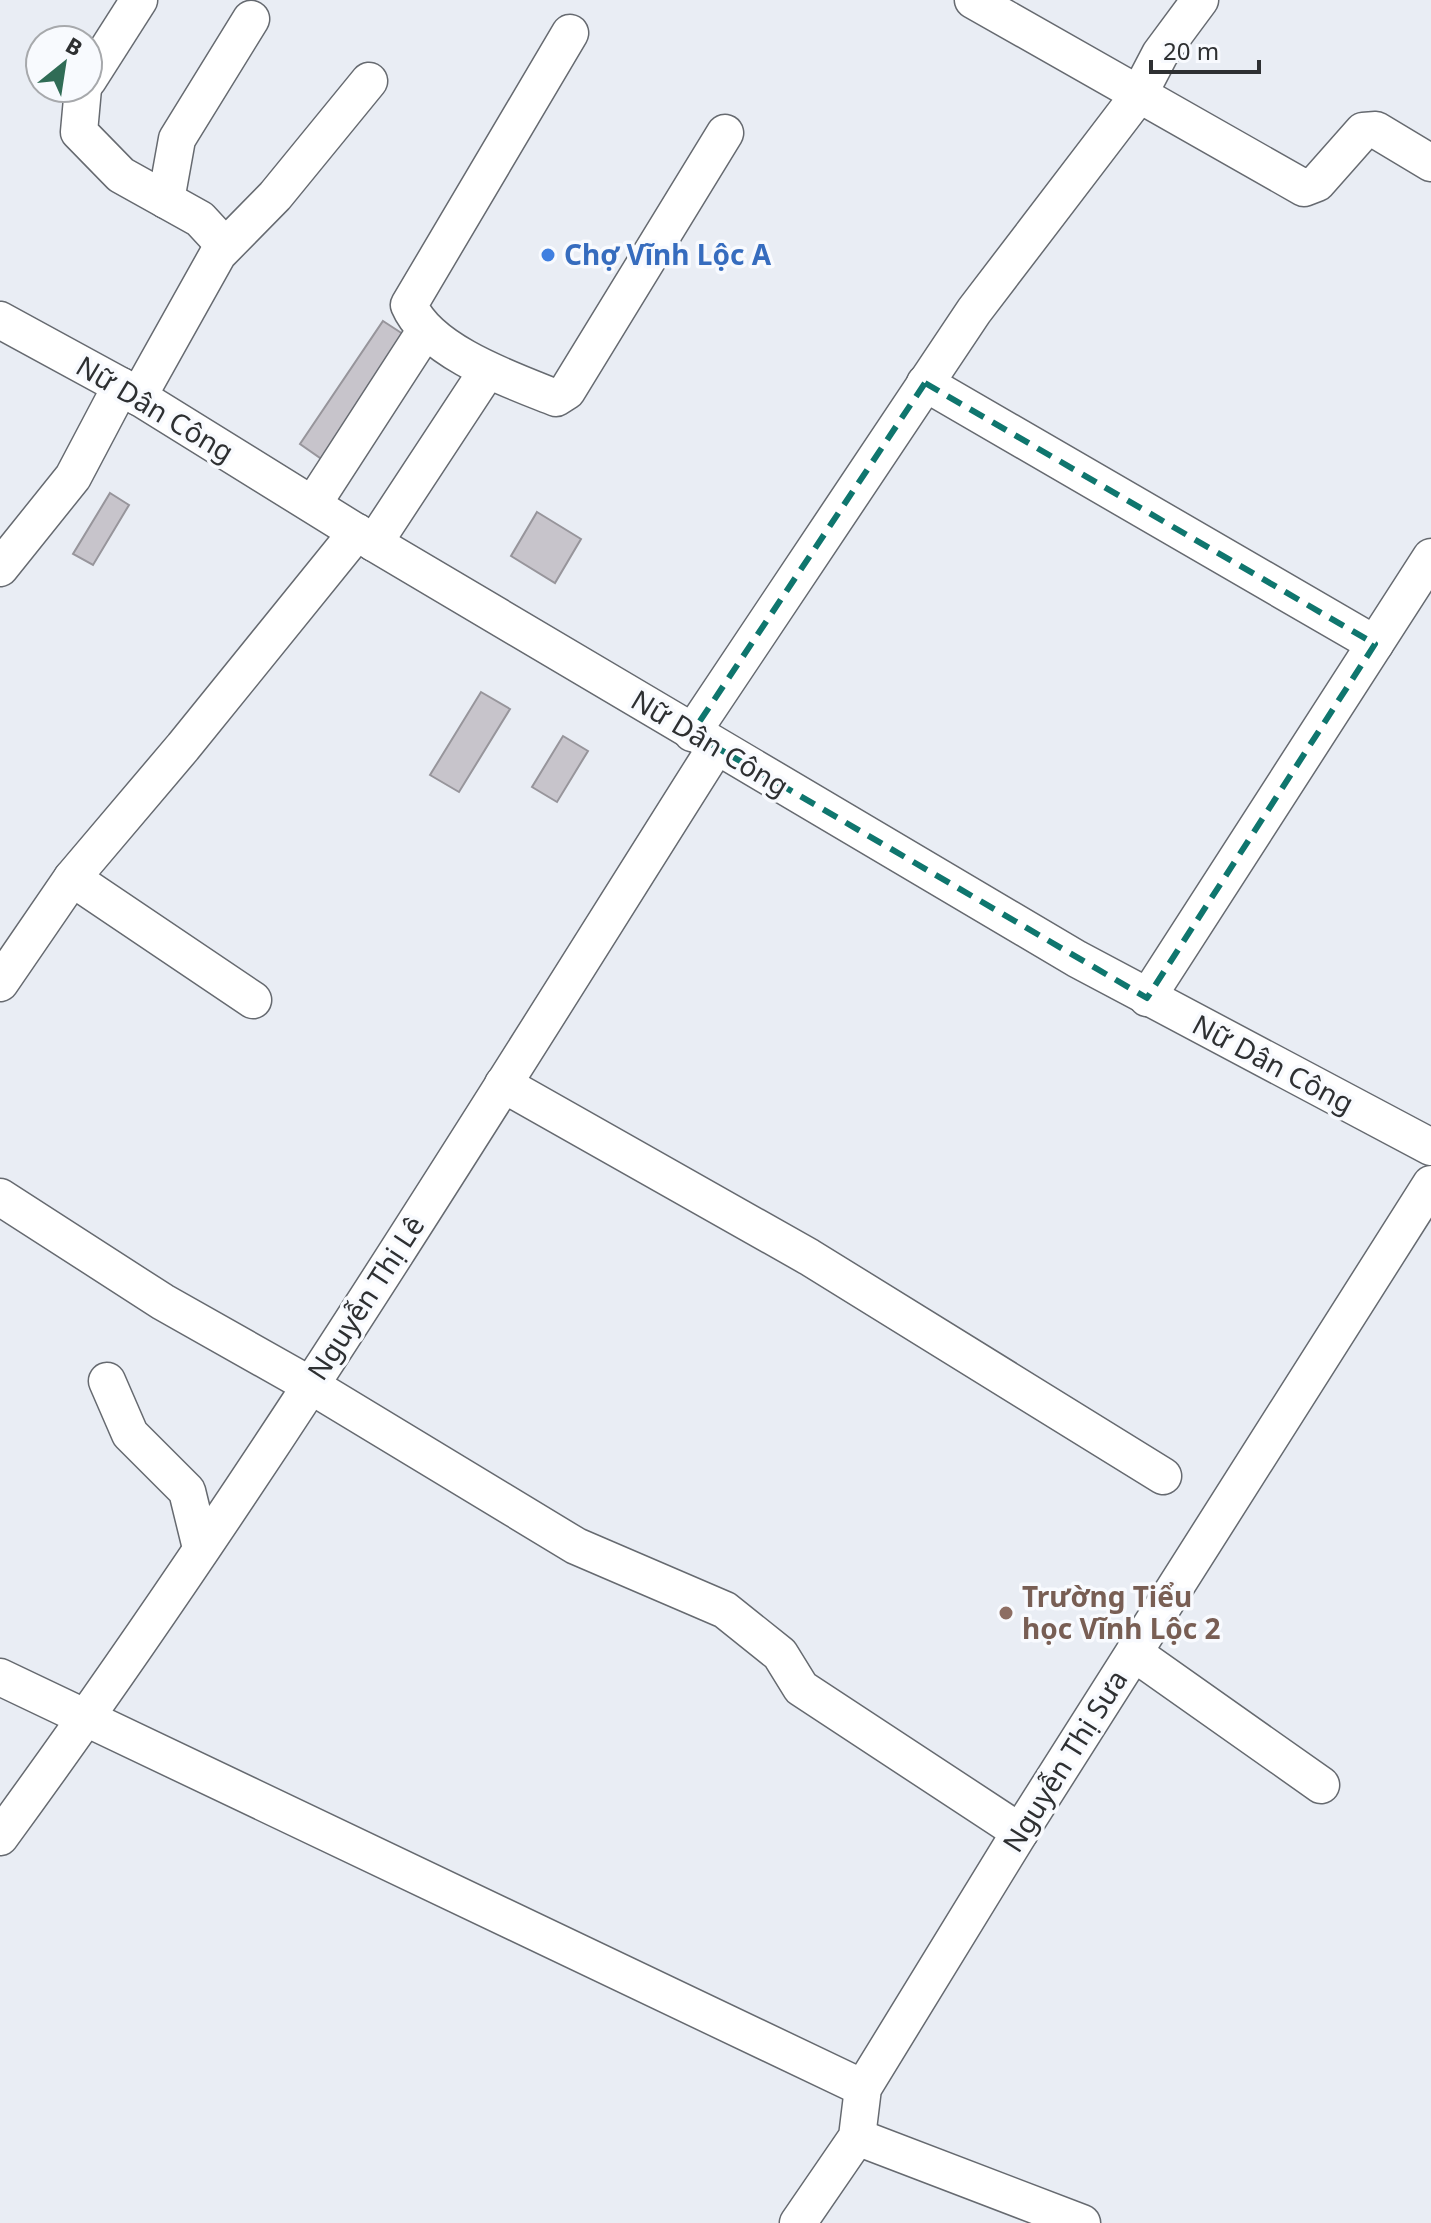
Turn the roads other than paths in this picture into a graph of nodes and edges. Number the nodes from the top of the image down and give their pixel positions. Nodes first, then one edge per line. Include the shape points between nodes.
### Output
1 (139, 0) edge
2 (973, 0) edge
3 (1200, 0) edge
4 (251, 19) dead end
5 (570, 33) dead end
6 (104, 55) edge
7 (369, 81) dead end
8 (1138, 96) junction
9 (82, 104) edge
10 (725, 133) dead end
11 (1431, 163) edge
12 (166, 200) junction
13 (225, 246) junction
14 (0, 320) edge
15 (425, 331) junction
16 (487, 371) junction
17 (925, 383) junction
18 (129, 392) junction
19 (313, 504) junction
20 (365, 538) junction
21 (1431, 557) edge
22 (0, 568) edge
23 (1375, 644) junction
24 (704, 740) junction
25 (72, 878) junction
26 (0, 983) edge
27 (1147, 998) junction
28 (253, 1000) dead end
29 (503, 1084) junction
30 (1431, 1147) edge
31 (1431, 1184) edge
32 (0, 1197) edge
33 (107, 1381) dead end
34 (310, 1385) junction
35 (1163, 1476) dead end
36 (201, 1548) junction
37 (1134, 1653) junction
38 (0, 1677) edge
39 (88, 1718) junction
40 (1321, 1785) dead end
41 (1020, 1832) junction
42 (0, 1836) edge
43 (863, 2088) junction
44 (857, 2137) junction
45 (798, 2223) edge
46 (1082, 2223) edge

1 - 6 street
2 - 8 street
3 - 8 street, Nguyễn Thị Lê via 1160,54
4 - 12 street via 177,139
5 - 15 street via 409,305
7 - 13 street via 275,196
8 - 11 street via 1304,188 1317,183 1363,131 1376,130
8 - 17 street, Nguyễn Thị Lê
9 - 12 street via 79,132 121,175
10 - 16 street via 567,391 556,398
12 - 13 street via 200,219
13 - 18 street
14 - 18 street, Nữ Dân Công
15 - 16 street
15 - 19 street
16 - 20 street
17 - 23 street
17 - 24 street, Nguyễn Thị Lê
18 - 19 street, Nữ Dân Công
18 - 22 street via 73,477
19 - 20 street, Nữ Dân Công
20 - 24 street, Nữ Dân Công
20 - 25 street
21 - 23 street
23 - 27 street
24 - 27 street, Nữ Dân Công
24 - 29 street, Nguyễn Thị Lê
25 - 26 street
25 - 28 street
27 - 30 street, Nữ Dân Công
29 - 34 street, Nguyễn Thị Lê
29 - 35 street via 809,1257
31 - 37 street, Nguyễn Thị Sưa
32 - 34 street via 163,1302
33 - 36 street via 130,1434 187,1491
34 - 36 street, Nguyễn Thị Lê
34 - 41 street via 576,1546 725,1610 780,1654 801,1688
36 - 39 street, Nguyễn Thị Lê
37 - 40 street
37 - 41 street, Nguyễn Thị Sưa
38 - 39 street
39 - 42 street, Nguyễn Thị Lê
39 - 43 street
41 - 43 street, Nguyễn Thị Sưa
43 - 44 street, Nguyễn Thị Sưa
44 - 45 street, Nguyễn Thị Sưa
44 - 46 street

